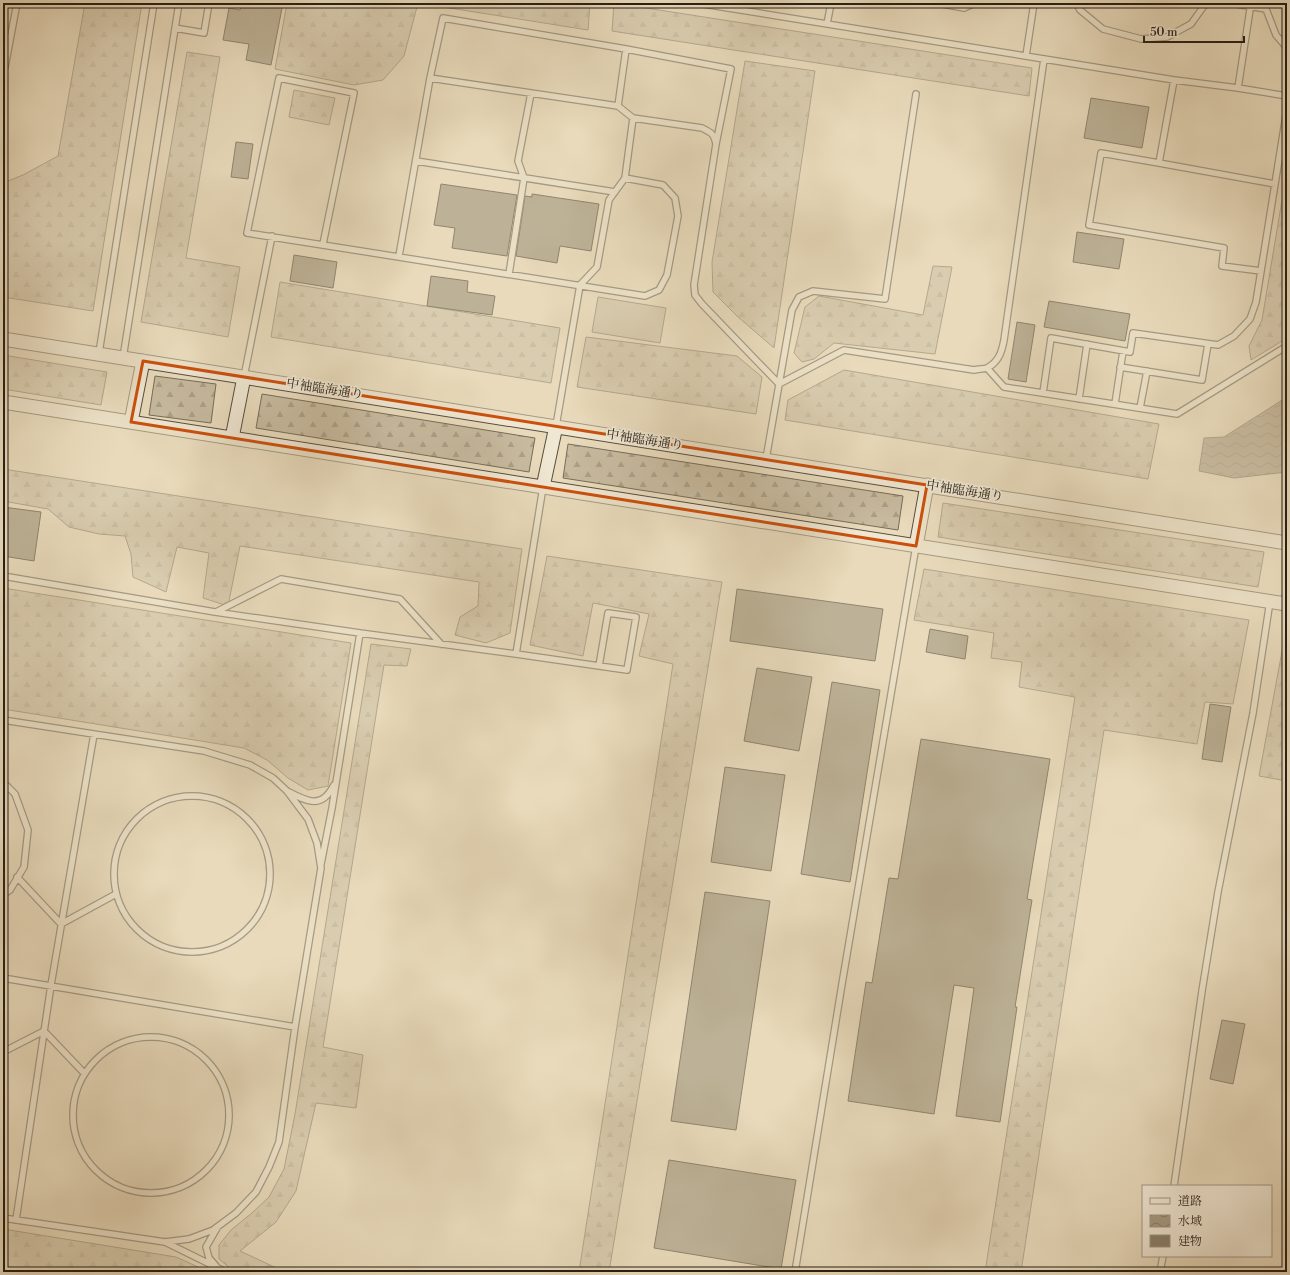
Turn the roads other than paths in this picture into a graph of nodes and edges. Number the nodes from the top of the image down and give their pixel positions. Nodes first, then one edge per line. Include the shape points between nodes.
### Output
1 (17, 3) edge
2 (154, 3) edge
3 (179, 3) edge
4 (209, 3) edge
5 (697, 3) edge
6 (831, 3) edge
7 (937, 3) edge
8 (975, 3) edge
9 (1034, 3) edge
10 (1076, 3) edge
11 (1206, 3) edge
12 (1235, 3) edge
13 (1250, 5) edge
14 (1266, 6) edge
15 (827, 24) junction
16 (175, 28) junction
17 (626, 48) junction
18 (1287, 48) edge
19 (1026, 56) junction
20 (1044, 59) junction
21 (3, 67) edge
22 (430, 78) junction
23 (1174, 80) junction
24 (1238, 88) junction
25 (531, 93) junction
26 (916, 94) dead end
27 (1287, 96) edge
28 (618, 106) junction
29 (1287, 109) edge
30 (633, 118) junction
31 (716, 144) junction
32 (416, 161) junction
33 (1160, 163) junction
34 (524, 178) junction
35 (625, 178) junction
36 (1275, 184) junction
37 (615, 192) junction
38 (272, 236) junction
39 (322, 244) junction
40 (399, 256) junction
41 (1261, 271) junction
42 (509, 274) junction
43 (580, 285) junction
44 (3, 339) edge
45 (1087, 344) junction
46 (1208, 344) junction
47 (1287, 346) edge
48 (1122, 351) junction
49 (98, 354) junction
50 (124, 358) junction
51 (143, 361) junction
52 (1120, 367) junction
53 (987, 368) junction
54 (1146, 371) junction
55 (244, 377) junction
56 (779, 384) junction
57 (1043, 393) junction
58 (1079, 399) junction
59 (3, 402) edge
60 (1114, 404) junction
61 (1140, 408) junction
62 (131, 422) junction
63 (556, 426) junction
64 (232, 438) junction
65 (766, 459) junction
66 (927, 485) junction
67 (543, 487) junction
68 (1287, 542) edge
69 (916, 546) junction
70 (3, 576) edge
71 (1287, 600) edge
72 (1270, 601) junction
73 (1286, 604) edge
74 (216, 612) junction
75 (360, 633) junction
76 (441, 644) junction
77 (516, 654) junction
78 (599, 666) junction
79 (3, 720) edge
80 (94, 734) junction
81 (337, 780) junction
82 (3, 782) edge
83 (287, 791) junction
84 (321, 868) junction
85 (17, 877) junction
86 (116, 894) junction
87 (3, 895) edge
88 (61, 924) junction
89 (3, 978) edge
90 (51, 986) junction
91 (295, 1027) junction
92 (44, 1031) junction
93 (3, 1052) edge
94 (84, 1073) junction
95 (1174, 1185) edge
96 (3, 1218) edge
97 (16, 1220) junction
98 (219, 1225) junction
99 (165, 1242) junction
100 (1162, 1257) edge
101 (219, 1269) junction
102 (226, 1272) edge
103 (794, 1272) edge
104 (1160, 1272) edge

1 - 21 lane
2 - 49 lane
3 - 16 lane
4 - 16 lane via 204,33
5 - 15 lane
6 - 15 lane
7 - 8 lane via 964,8
9 - 19 lane
10 - 11 lane via 1080,10 1103,29 1141,39 1167,37 1191,24
12 - 13 lane
13 - 14 lane
13 - 24 lane
14 - 18 lane via 1276,35
15 - 19 lane
16 - 50 lane
17 - 22 lane via 443,18
17 - 28 lane
17 - 31 lane via 731,69
19 - 20 lane
20 - 23 lane
20 - 53 lane via 1002,350 997,360
22 - 25 lane
22 - 32 lane
23 - 24 lane
23 - 33 lane
24 - 27 lane
25 - 28 lane
25 - 34 lane via 518,161
26 - 56 lane via 885,299 813,290 799,297 792,310
28 - 30 lane
29 - 36 lane
30 - 31 lane via 702,128 714,135
30 - 35 lane
31 - 56 lane via 694,286 695,295
32 - 34 lane
32 - 40 lane
33 - 36 lane
33 - 41 lane via 1101,153 1089,225 1224,248 1222,266
34 - 37 lane
34 - 42 lane
35 - 37 lane
35 - 43 lane via 663,185 675,198 678,216 667,275 659,290 645,296
36 - 41 lane
37 - 43 lane via 609,200 597,267
38 - 39 lane
38 - 39 lane via 247,233 279,78 354,94
38 - 55 lane
39 - 40 lane
40 - 42 lane
41 - 46 lane via 1256,302 1250,319 1234,336 1218,345
42 - 43 lane
43 - 63 lane
44 - 49 street, 中袖臨海通り
45 - 48 lane
45 - 57 lane via 1051,338
45 - 58 lane
46 - 48 lane via 1133,333 1130,352
46 - 54 lane via 1202,380
47 - 61 lane via 1177,414
48 - 52 lane
49 - 50 street, 中袖臨海通り
50 - 51 street, 中袖臨海通り
51 - 55 street, 中袖臨海通り
51 - 62 street
52 - 54 lane
52 - 60 lane
53 - 56 lane via 974,370 844,350
53 - 57 lane via 1004,387
54 - 61 lane
55 - 63 street, 中袖臨海通り
55 - 64 street
56 - 65 lane
57 - 58 lane
58 - 60 lane
59 - 62 street
60 - 61 lane
62 - 64 street
63 - 65 street, 中袖臨海通り
63 - 67 street
64 - 67 street
65 - 66 street, 中袖臨海通り
66 - 68 street, 中袖臨海通り
66 - 69 street
67 - 69 street
67 - 77 lane
69 - 72 street
69 - 103 lane
70 - 74 lane
71 - 73 street
72 - 73 street
72 - 95 lane via 1254,714 1218,892
74 - 75 lane
74 - 76 lane via 281,579 400,599
75 - 76 lane
75 - 81 lane
76 - 77 lane
77 - 78 lane
78 - 78 lane via 627,670 636,617 608,613
79 - 80 lane
80 - 83 lane via 204,751 250,766 273,778
80 - 88 lane
81 - 83 lane via 330,794 323,800 312,802
81 - 84 lane
82 - 85 lane via 15,794 28,830 24,867
83 - 84 lane via 308,819 317,844
84 - 91 lane
85 - 87 lane via 10,890
85 - 88 lane
86 - 86 lane via 114,867 122,840 137,818 167,800 194,796 221,801 244,815 257,829 269,854 269,894 257,919 236,940 212,951 186,953 150,941 130,923
86 - 88 lane
88 - 90 lane
89 - 90 lane
90 - 91 lane
90 - 92 lane
91 - 98 lane via 278,1142 269,1167 256,1192 236,1213
92 - 93 lane
92 - 94 lane
92 - 97 lane
94 - 94 lane via 90,1064 111,1046 134,1038 164,1037 198,1051 217,1071 224,1086 230,1113 228,1132 217,1158 207,1170 173,1191 137,1193 100,1176 78,1145 72,1106
96 - 97 lane
97 - 99 lane
98 - 99 lane via 189,1239
98 - 101 lane via 206,1247 209,1258
99 - 101 lane
100 - 104 lane
101 - 102 lane

